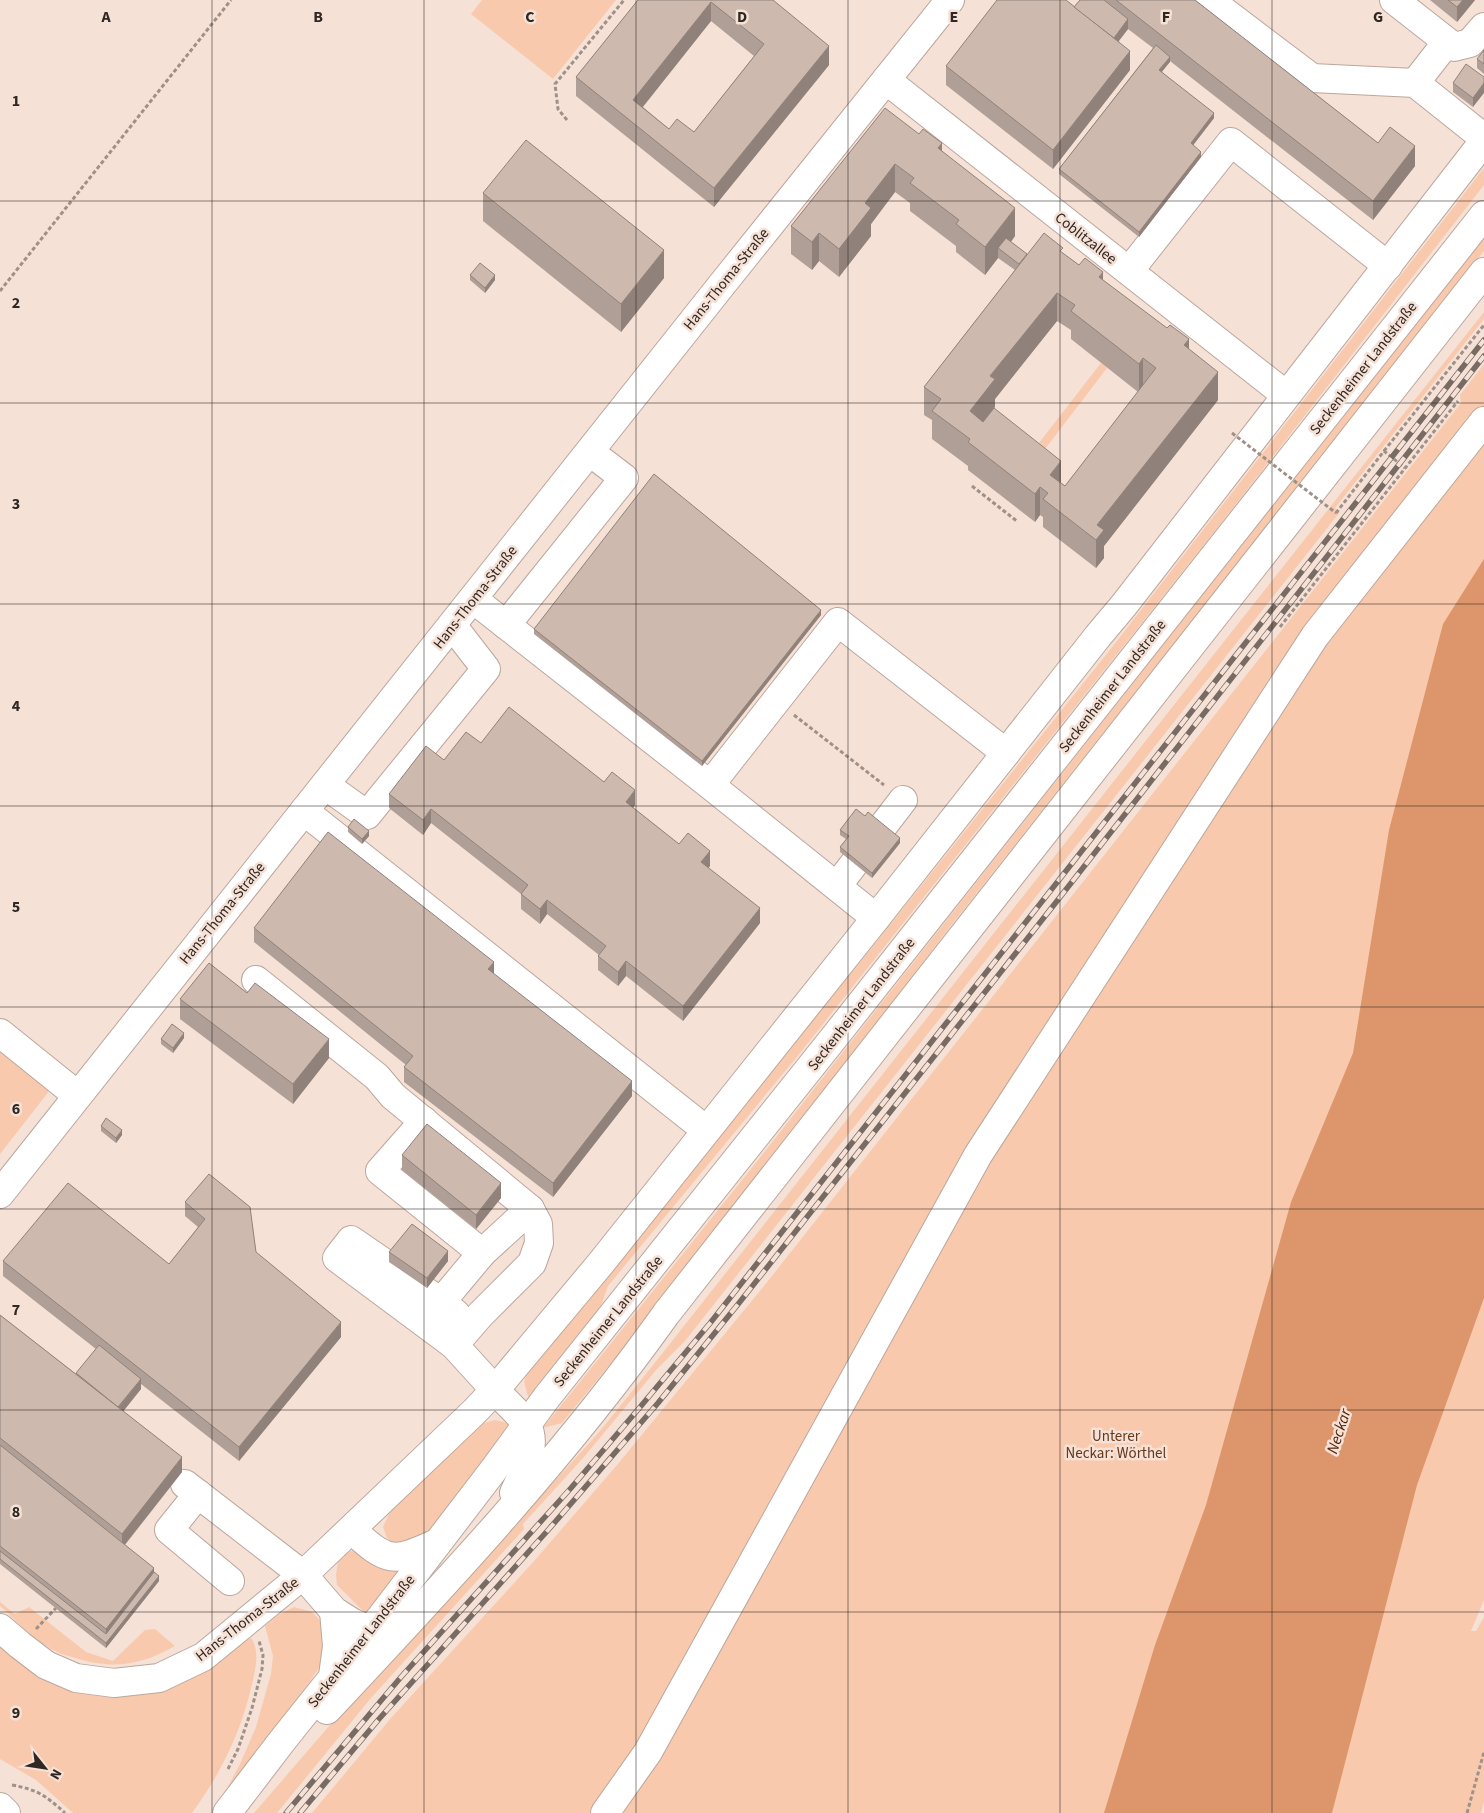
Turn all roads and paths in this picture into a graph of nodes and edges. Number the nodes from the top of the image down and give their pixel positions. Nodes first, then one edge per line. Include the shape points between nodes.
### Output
1 (231, 0) edge
2 (624, 0) edge
3 (950, 0) edge
4 (1209, 0) edge
5 (1394, 0) edge
6 (1484, 27) edge
7 (1447, 42) junction
8 (886, 80) junction
9 (1415, 83) junction
10 (567, 120) dead end
11 (1484, 139) edge
12 (1484, 215) edge
13 (1388, 266) junction
14 (1129, 271) junction
15 (1484, 272) edge
16 (0, 291) edge
17 (1484, 325) edge
18 (1286, 395) junction
19 (1458, 401) dead end
20 (1484, 421) edge
21 (1232, 433) dead end
22 (1384, 451) junction
23 (590, 452) junction
24 (1405, 468) junction
25 (972, 486) dead end
26 (1018, 522) dead end
27 (473, 599) junction
28 (452, 625) junction
29 (506, 625) junction
30 (1280, 627) dead end
31 (777, 701) junction
32 (1006, 754) junction
33 (325, 785) junction
34 (710, 785) junction
35 (903, 800) joint
36 (304, 811) junction
37 (837, 886) junction
38 (870, 912) junction
39 (256, 980) dead end
40 (0, 1033) edge
41 (77, 1095) junction
42 (424, 1121) junction
43 (706, 1130) junction
44 (0, 1194) edge
45 (530, 1209) junction
46 (482, 1253) junction
47 (441, 1302) junction
48 (462, 1336) junction
49 (495, 1390) junction
50 (527, 1424) junction
51 (502, 1519) junction
52 (352, 1530) junction
53 (437, 1543) junction
54 (303, 1575) junction
55 (230, 1581) dead end
56 (334, 1611) junction
57 (247, 1622) junction
58 (0, 1628) edge
59 (381, 1635) junction
60 (333, 1676) junction
61 (1484, 1752) edge
62 (227, 1770) dead end
63 (4, 1796) edge
64 (234, 1804) edge
65 (6, 1813) edge
66 (65, 1813) edge
67 (605, 1813) edge
68 (1467, 1813) edge

1 - 16 path
2 - 10 path via 555,84 558,109
3 - 8 main road, Hans-Thoma-Straße
4 - 9 main road via 1312,78
5 - 7 main road
6 - 7 main road via 1470,43 1454,47
7 - 9 main road
8 - 14 main road, Coblitzallee
8 - 23 main road, Hans-Thoma-Straße
9 - 11 main road
11 - 13 main road
12 - 50 main road, Seckenheimer Landstraße
13 - 14 main road via 1231,142
13 - 18 main road
14 - 18 main road, Coblitzallee
15 - 51 main road, Seckenheimer Landstraße via 666,1314 632,1362
17 - 22 path
18 - 32 main road
19 - 24 path
20 - 67 main road via 1315,636 978,1155 648,1752
21 - 22 path, bridge via 1336,513
22 - 24 path
23 - 27 main road, Hans-Thoma-Straße
23 - 29 main road via 624,478
24 - 30 path
25 - 26 path
27 - 28 main road, Hans-Thoma-Straße
27 - 29 main road
28 - 33 main road, Hans-Thoma-Straße
28 - 33 main road via 486,668 367,815
29 - 34 main road
31 - 32 main road via 838,622
31 - 34 main road
31 - 35 path
32 - 38 main road via 954,819
33 - 36 main road, Hans-Thoma-Straße
34 - 37 main road
35 - 37 main road
36 - 41 main road, Hans-Thoma-Straße
36 - 43 main road
37 - 38 main road
38 - 43 main road
39 - 42 main road via 377,1077 393,1096
40 - 41 main road
41 - 44 main road, Hans-Thoma-Straße
42 - 45 main road
42 - 46 main road via 380,1172
43 - 49 main road
45 - 46 main road
45 - 48 main road via 538,1224 539,1243 532,1263
46 - 47 main road
47 - 48 main road
47 - 48 main road via 350,1240 337,1258
48 - 49 main road
49 - 50 main road
49 - 52 main road
50 - 51 main road via 531,1438 527,1465
50 - 53 main road, Seckenheimer Landstraße
51 - 59 main road, Seckenheimer Landstraße
52 - 53 main road via 371,1547 398,1558
52 - 54 main road
53 - 59 main road, Seckenheimer Landstraße
54 - 55 main road via 192,1489 169,1530
54 - 56 main road
54 - 57 main road, Hans-Thoma-Straße
56 - 59 main road
56 - 60 main road via 337,1646
57 - 58 main road, Hans-Thoma-Straße via 202,1657 159,1678 114,1684 76,1678 46,1664
57 - 62 path via 258,1637 263,1655 262,1669 238,1749
59 - 60 main road, Seckenheimer Landstraße
59 - 64 main road, Seckenheimer Landstraße via 291,1748
60 - 64 main road, Seckenheimer Landstraße
61 - 68 path
63 - 65 main road
63 - 66 path via 34,1789

